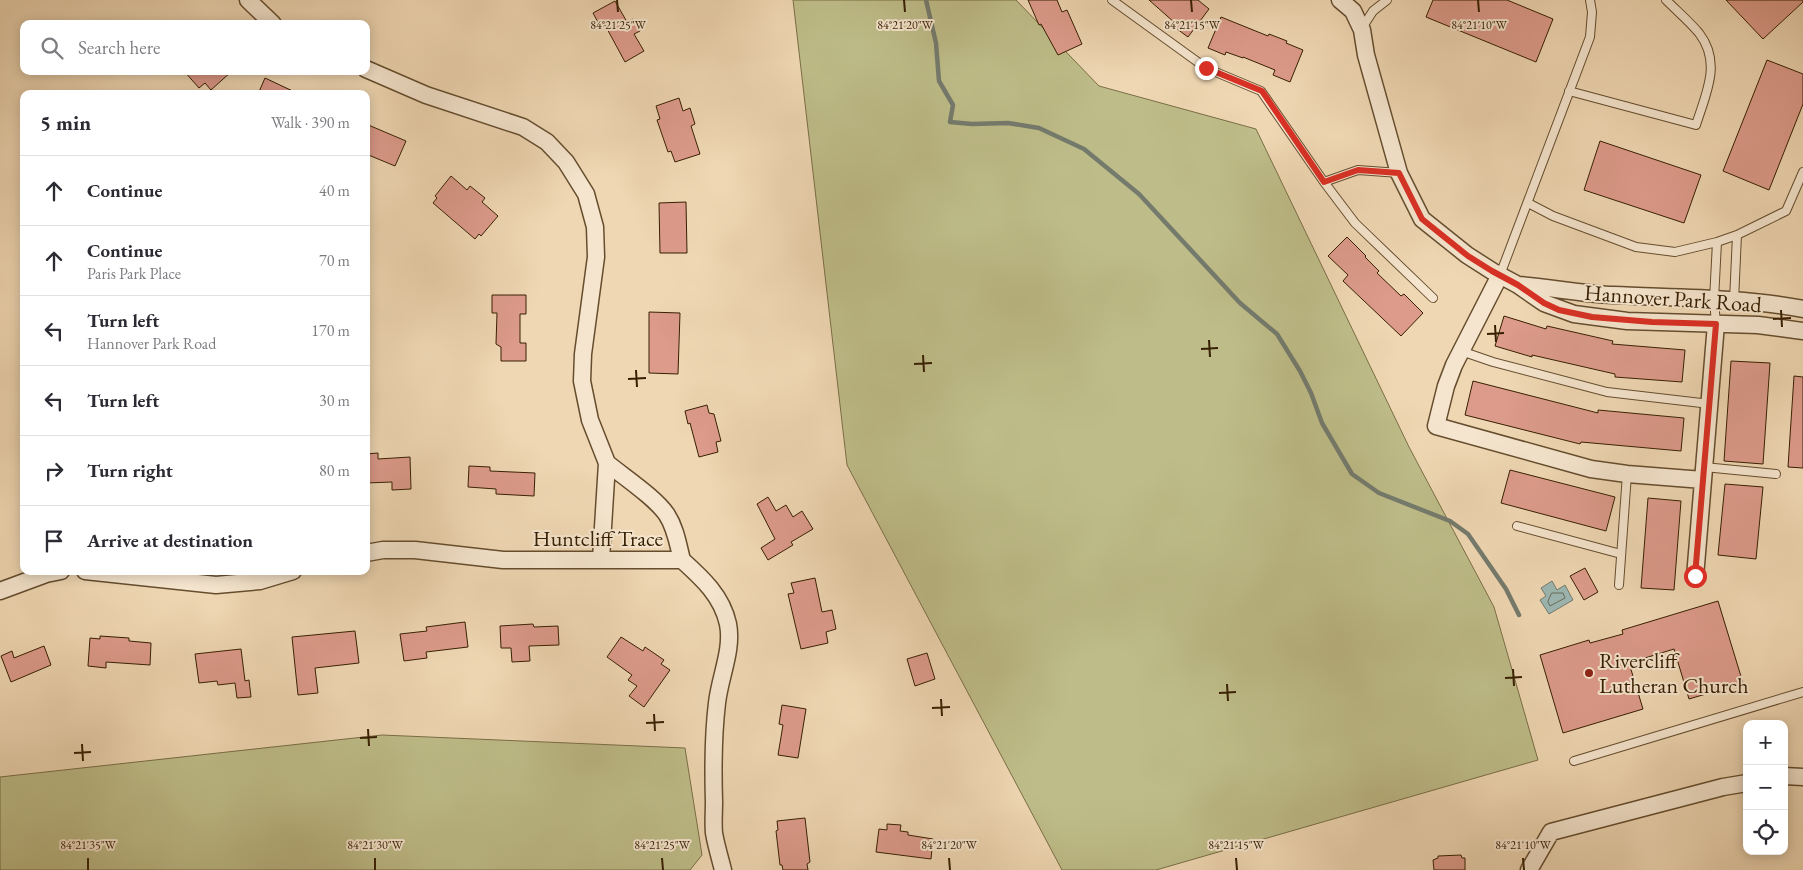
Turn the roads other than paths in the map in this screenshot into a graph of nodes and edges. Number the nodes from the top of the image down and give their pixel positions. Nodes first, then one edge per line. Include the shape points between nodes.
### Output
1 (248, 0) edge
2 (1112, 0) edge
3 (1341, 0) edge
4 (1387, 0) edge
5 (1590, 0) edge
6 (1666, 0) edge
7 (269, 20) edge
8 (1361, 29) junction
9 (370, 70) edge
10 (1569, 91) junction
11 (1803, 172) edge
12 (1399, 173) junction
13 (1324, 182) junction
14 (1528, 203) junction
15 (1736, 235) junction
16 (1717, 242) junction
17 (1500, 275) junction
18 (1518, 285) junction
19 (1433, 298) dead end
20 (1714, 300) junction
21 (1734, 301) junction
22 (1803, 309) edge
23 (1716, 324) junction
24 (1803, 331) edge
25 (1461, 351) junction
26 (1710, 404) junction
27 (607, 463) junction
28 (1627, 474) junction
29 (1703, 474) junction
30 (1776, 474) dead end
31 (1516, 526) dead end
32 (370, 552) edge
33 (1621, 554) junction
34 (601, 559) junction
35 (682, 560) junction
36 (43, 575) edge
37 (151, 575) edge
38 (280, 575) edge
39 (1695, 576) dead end
40 (184, 577) edge
41 (1620, 585) dead end
42 (0, 591) edge
43 (1803, 692) edge
44 (1574, 761) dead end
45 (1788, 776) edge
46 (1803, 777) edge
47 (1743, 784) edge
48 (722, 870) edge
49 (1529, 870) edge

1 - 7 street
2 - 13 lane via 1206,68 1262,91
3 - 8 street, Hannover Park Road via 1353,11
4 - 8 lane via 1373,10
5 - 10 lane via 1590,37
6 - 10 lane via 1699,33 1710,52 1710,78 1696,125
8 - 12 street, Hannover Park Road
9 - 27 street via 426,95 523,127 547,142 566,162 586,194 595,227 596,257 582,381 590,420
10 - 14 lane
11 - 15 lane via 1786,211
12 - 13 lane via 1358,170
12 - 17 street, Hannover Park Road via 1422,219 1468,256
13 - 19 lane via 1355,223
14 - 16 lane via 1553,216 1636,247 1675,252
14 - 17 lane
15 - 16 lane
15 - 21 lane
16 - 20 lane
17 - 18 street, Hannover Park Road
17 - 25 street
18 - 20 street, Hannover Park Road via 1580,293
18 - 23 street, Hannover Park Road via 1544,303 1574,314 1636,321
20 - 21 street, Hannover Park Road
20 - 23 lane
21 - 22 street, Hannover Park Road
23 - 24 street, Hannover Park Road
23 - 26 street
25 - 26 lane via 1607,392
25 - 28 street via 1446,386 1436,426 1591,469
26 - 29 street
27 - 34 street
27 - 35 street via 666,514 676,534
28 - 29 street
28 - 33 lane
29 - 30 lane
29 - 39 street
31 - 33 lane
32 - 34 street, Huntcliff Trace via 415,550 503,560
33 - 41 lane
34 - 35 street, Huntcliff Trace
35 - 48 street, Huntcliff Trace via 712,588 723,607 728,625 729,647 717,703 713,762 714,833
36 - 42 street
37 - 40 street
38 - 40 street via 260,581 216,585
43 - 44 lane
45 - 46 street
47 - 49 street via 1551,832

